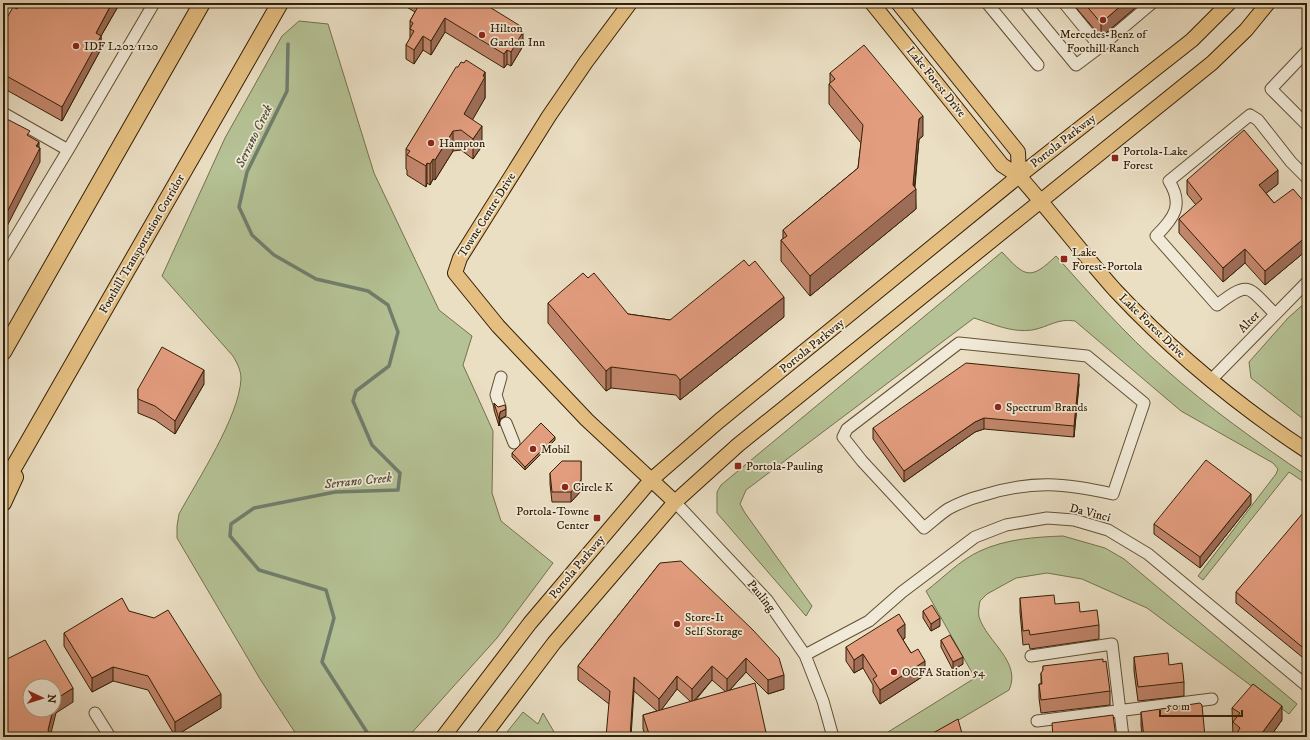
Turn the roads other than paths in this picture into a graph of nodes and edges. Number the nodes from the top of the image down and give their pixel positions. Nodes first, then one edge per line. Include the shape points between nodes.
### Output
1 (154, 3) edge
2 (202, 3) edge
3 (280, 3) edge
4 (630, 3) edge
5 (872, 3) edge
6 (898, 3) edge
7 (987, 3) edge
8 (1025, 3) edge
9 (1064, 3) edge
10 (1152, 3) edge
11 (1229, 3) edge
12 (1268, 3) edge
13 (1100, 47) junction
14 (1307, 51) edge
15 (1038, 65) dead end
16 (3, 113) edge
17 (1307, 125) edge
18 (68, 150) junction
19 (1019, 176) junction
20 (1307, 178) edge
21 (1040, 200) junction
22 (3, 258) edge
23 (1307, 282) edge
24 (1274, 314) junction
25 (3, 352) edge
26 (501, 377) dead end
27 (1211, 380) junction
28 (53, 398) junction
29 (500, 407) edge
30 (506, 423) dead end
31 (514, 443) dead end
32 (1307, 451) edge
33 (650, 480) junction
34 (3, 486) edge
35 (675, 502) junction
36 (3, 503) edge
37 (924, 528) joint
38 (805, 655) junction
39 (1031, 656) dead end
40 (1307, 686) edge
41 (1212, 699) dead end
42 (1121, 710) junction
43 (95, 713) dead end
44 (1038, 721) dead end
45 (110, 737) edge
46 (443, 737) edge
47 (483, 737) edge
48 (833, 737) edge
49 (1123, 737) edge

1 - 18 street
2 - 25 highway
3 - 28 highway, Foothill Transportation Corridor
4 - 33 main road, Towne Centre Drive via 549,116 460,258 455,273 498,326 596,429
5 - 19 main road, Lake Forest Drive via 1002,165
6 - 19 main road, Lake Forest Drive via 1018,152
7 - 15 street
8 - 13 street via 1076,66
9 - 13 street
10 - 13 street
11 - 19 main road, Portola Parkway via 1192,40
12 - 21 main road via 1246,30 1212,63
14 - 17 street via 1271,89
16 - 18 street
18 - 22 street
19 - 21 main road, Lake Forest Drive
19 - 33 main road, Portola Parkway
20 - 24 street via 1258,120 1250,115 1169,181 1175,194 1176,210 1169,223 1156,236 1217,305 1237,290 1247,289
21 - 27 main road, Lake Forest Drive via 1115,289 1161,337
21 - 35 main road via 738,445
23 - 24 street, Alter
24 - 27 street, Alter
26 - 29 street via 496,396
27 - 32 main road, Lake Forest Drive via 1267,425
28 - 34 highway, Foothill Transportation Corridor
28 - 36 highway
30 - 31 street
33 - 35 main road, Pauling
33 - 46 main road, Portola Parkway via 530,623
35 - 38 street, Pauling via 767,600
35 - 47 main road via 554,643
37 - 37 street via 862,461 843,436 847,429 959,343 1087,356 1144,403 1113,494 1083,487 1042,484 1012,486 948,509
38 - 40 street, Da Vinci via 869,622 902,592 975,537 1006,525 1047,518 1074,520 1108,530 1148,554
38 - 48 street, Pauling via 823,701
39 - 42 street via 1112,644
41 - 42 street
42 - 44 street
42 - 49 street
43 - 45 street

